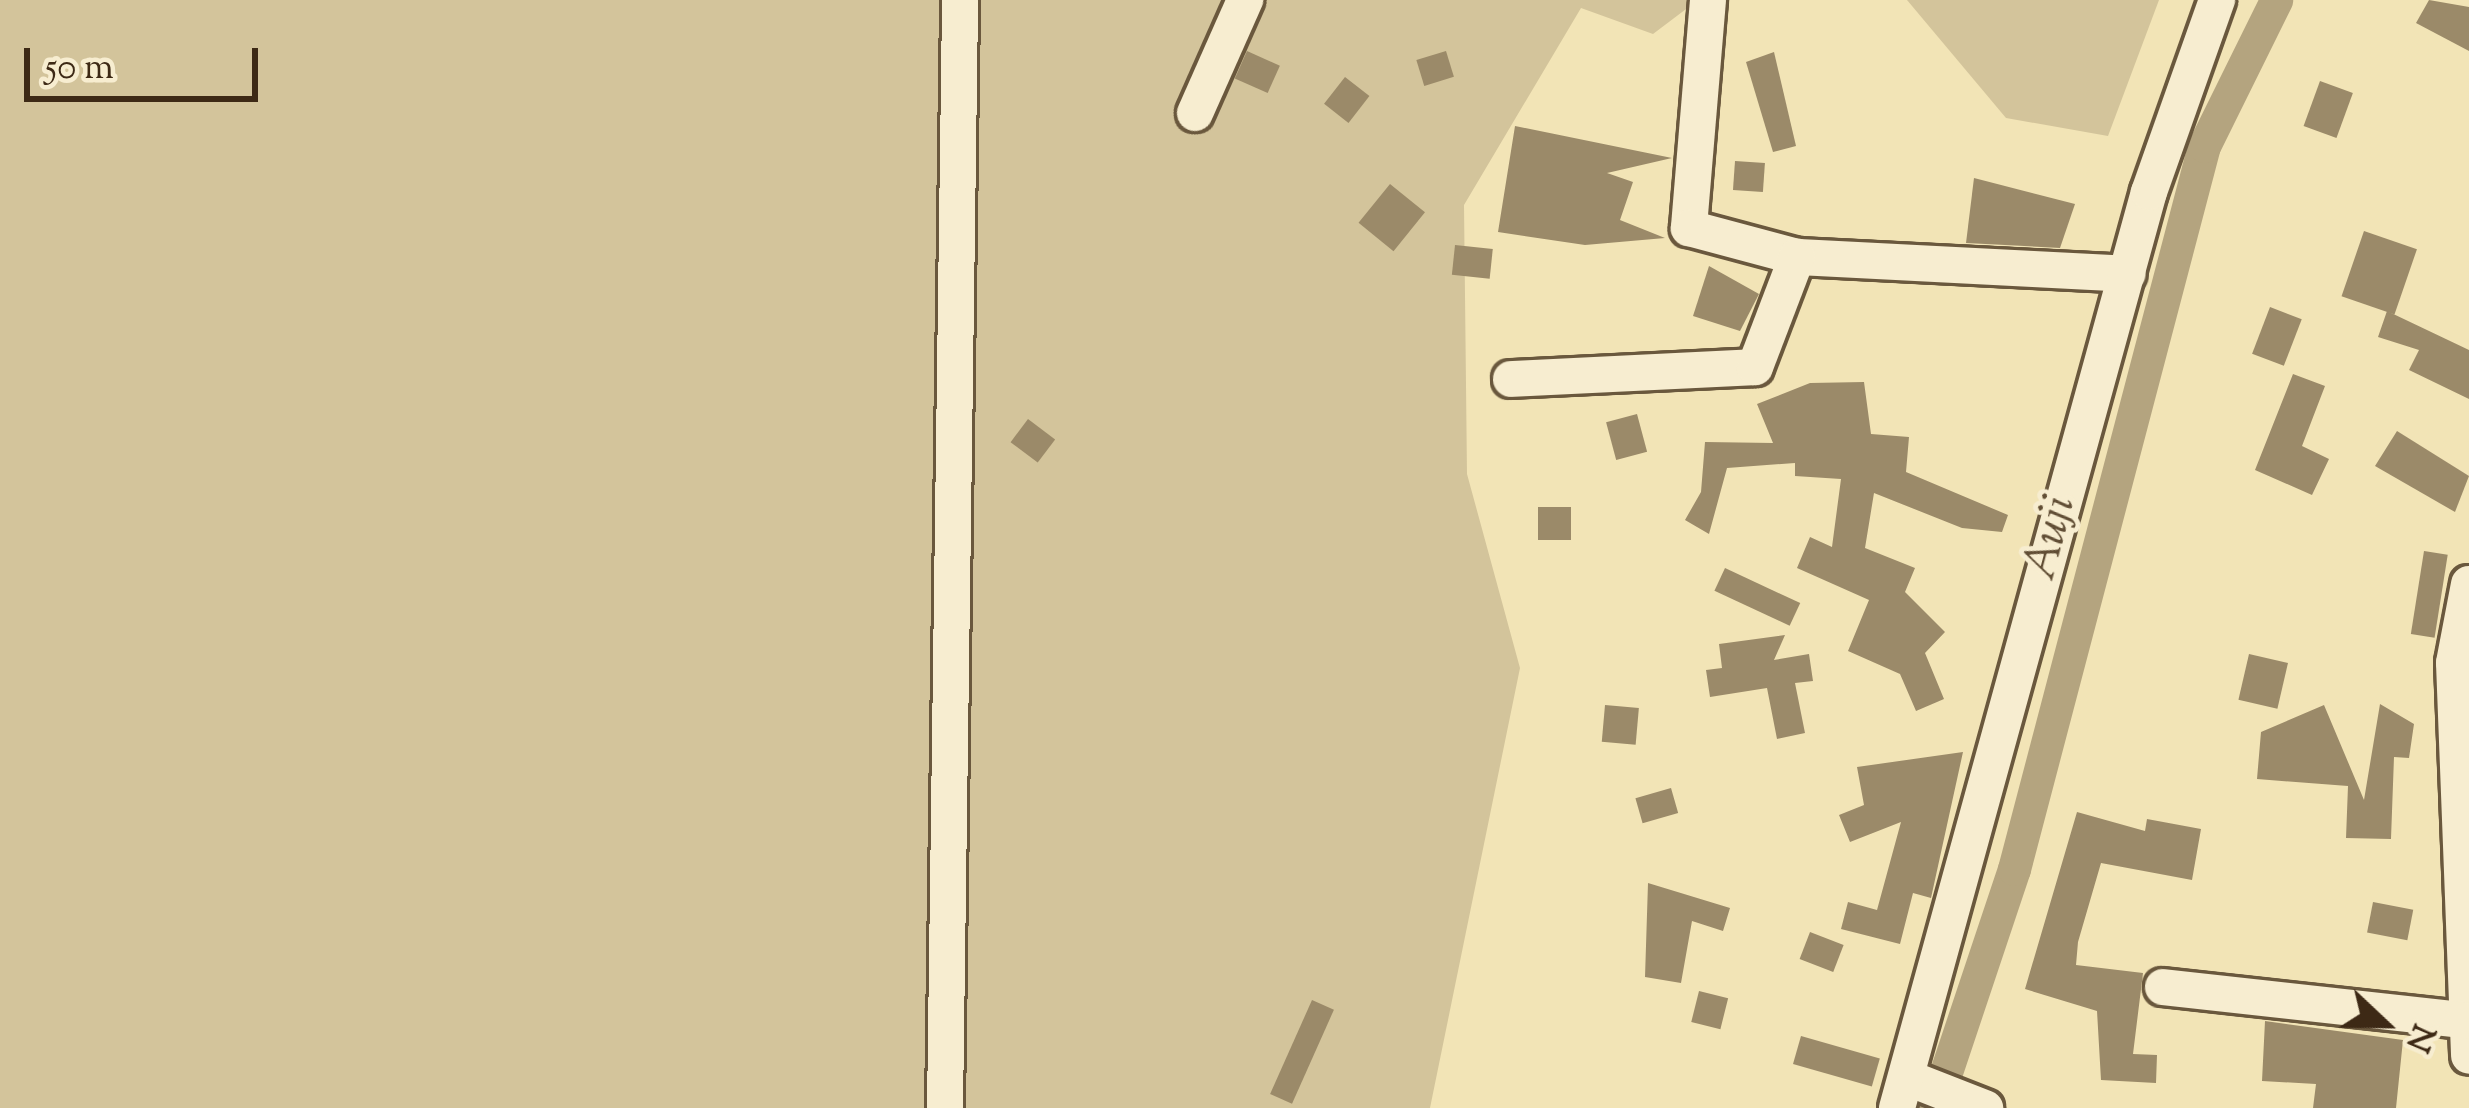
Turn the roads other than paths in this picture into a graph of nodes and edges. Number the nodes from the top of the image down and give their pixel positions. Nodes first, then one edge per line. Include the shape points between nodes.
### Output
1 (960, 0) edge
2 (1245, 0) edge
3 (1708, 0) edge
4 (2218, 0) edge
5 (1195, 113) dead end
6 (1797, 257) junction
7 (2128, 274) junction
8 (1511, 379) dead end
9 (2469, 584) edge
10 (2462, 666) edge
11 (2163, 987) dead end
12 (2466, 1038) edge
13 (1909, 1090) edge
14 (1980, 1106) edge
15 (945, 1108) edge

1 - 15 street
2 - 5 street
3 - 6 street via 1689,228
4 - 7 street
6 - 7 street
6 - 8 street via 1755,367
7 - 13 street
9 - 10 street
10 - 12 street
11 - 12 street
13 - 14 street

